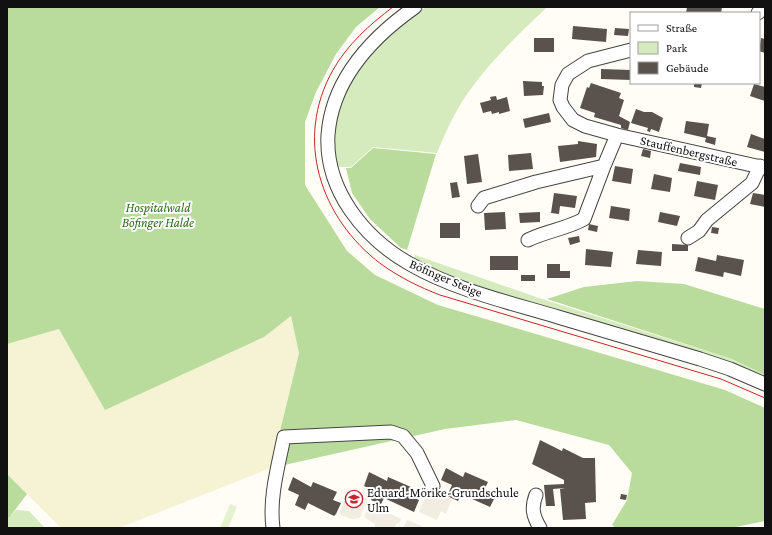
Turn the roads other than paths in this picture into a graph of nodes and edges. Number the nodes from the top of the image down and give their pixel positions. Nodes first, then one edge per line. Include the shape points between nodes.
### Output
1 (415, 7) edge
2 (630, 50) edge
3 (617, 134) junction
4 (604, 166) junction
5 (763, 167) edge
6 (478, 206) dead end
7 (688, 238) dead end
8 (528, 240) dead end
9 (765, 384) edge
10 (433, 486) dead end
11 (536, 495) dead end
12 (273, 528) edge
13 (540, 528) edge

1 - 9 street, Böfinger Steige via 374,41 358,58 335,98 329,120 330,166 338,191 354,216 390,251 434,276 510,303 700,359
2 - 3 street, Stauffenbergstraße via 588,61 568,74 562,85 560,100 573,120 585,126
3 - 4 street
3 - 5 street, Stauffenbergstraße
4 - 6 street via 536,182 484,198
4 - 8 street via 584,219 573,226
5 - 7 street, Stauffenbergstraße via 752,182
10 - 12 street via 417,453 403,436 391,432 284,437 271,513
11 - 13 street via 532,505 534,518

